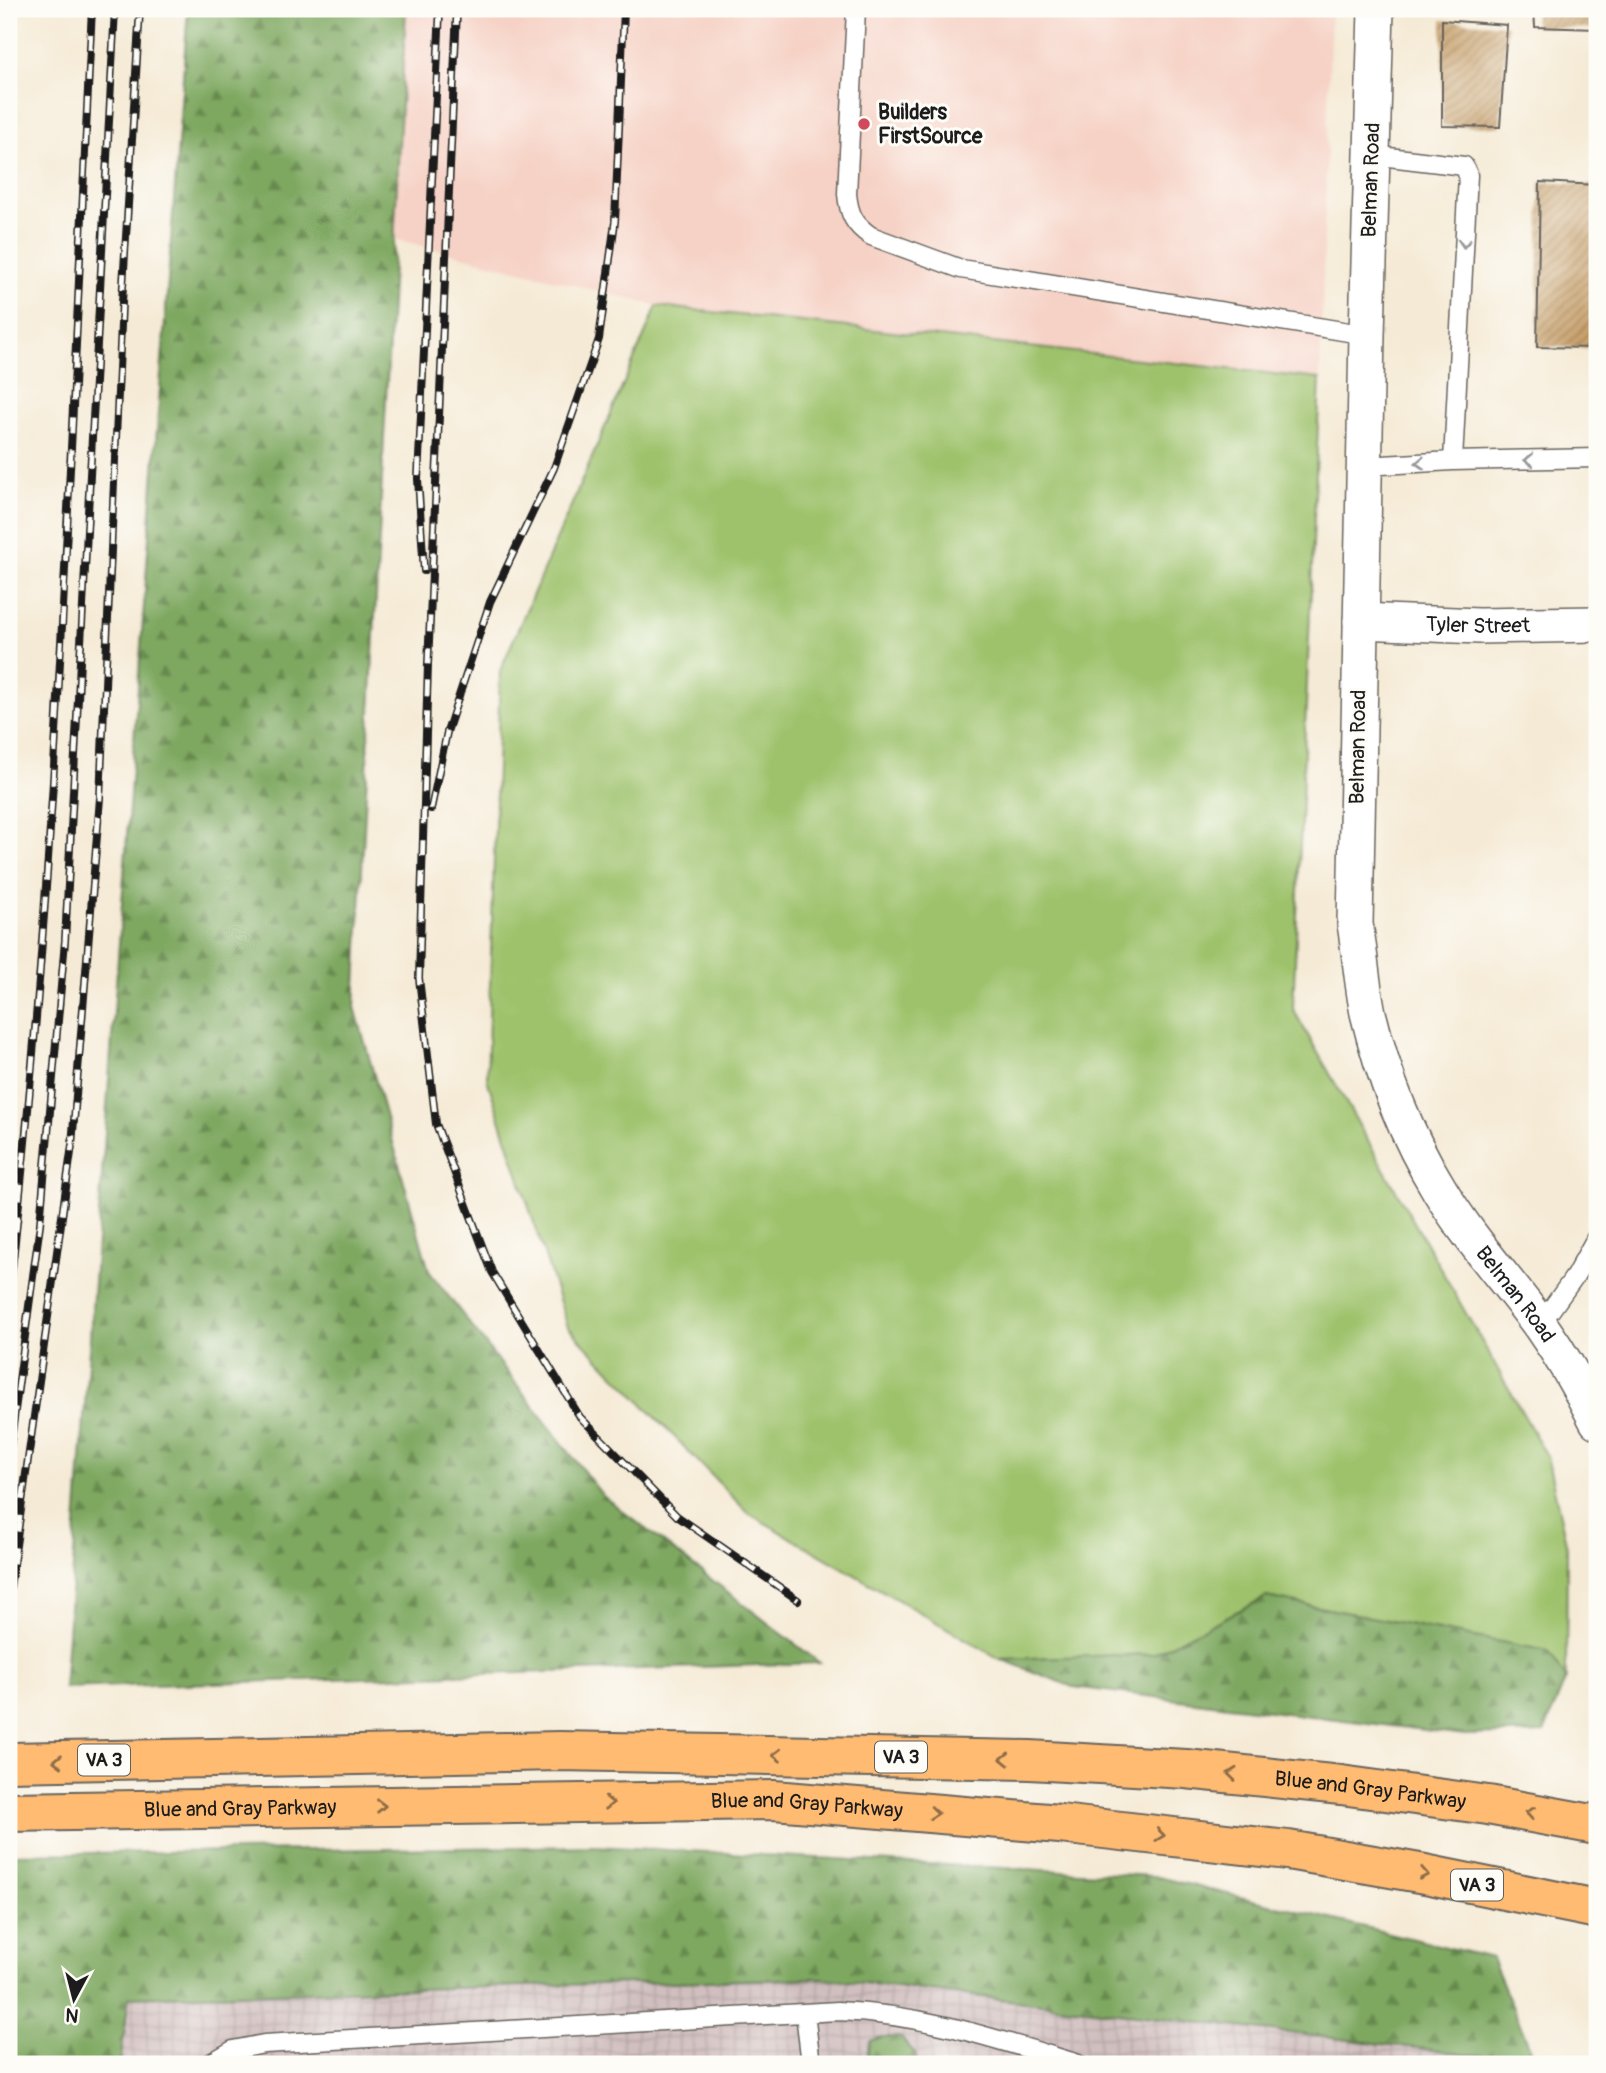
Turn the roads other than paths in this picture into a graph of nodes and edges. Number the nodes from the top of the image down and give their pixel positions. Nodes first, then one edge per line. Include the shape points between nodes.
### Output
1 (856, 9) edge
2 (1376, 9) edge
3 (1372, 155) junction
4 (1367, 335) junction
5 (1597, 458) edge
6 (1453, 461) junction
7 (1364, 466) junction
8 (1360, 621) junction
9 (1597, 624) edge
10 (1597, 1236) edge
11 (1540, 1325) junction
12 (1597, 1421) edge
13 (9, 1762) edge
14 (9, 1812) edge
15 (1597, 1825) edge
16 (1597, 1909) edge
17 (805, 2013) junction
18 (209, 2064) edge
19 (811, 2064) edge
20 (1078, 2064) edge

1 - 4 lane via 847,194 849,213 859,228 961,269
2 - 3 street, Belman Road
3 - 4 street, Belman Road
3 -> 6 lane via 1464,166 1468,175
4 - 7 street, Belman Road
5 -> 6 lane
6 -> 7 lane
7 - 8 street, Belman Road
8 - 9 street, Tyler Street
8 - 11 street, Belman Road via 1356,923 1368,1011 1388,1082 1416,1149 1440,1192
10 - 11 lane
11 - 12 street, Belman Road
15 -> 13 highway, Blue and Gray Parkway / VA 3 via 1341,1785 1186,1769 1030,1760 559,1751
14 -> 16 highway, Blue and Gray Parkway / VA 3 via 774,1800 1060,1824 1288,1850
17 - 18 lane via 264,2044 233,2050
17 - 19 lane
17 - 20 lane via 877,2012 921,2019

